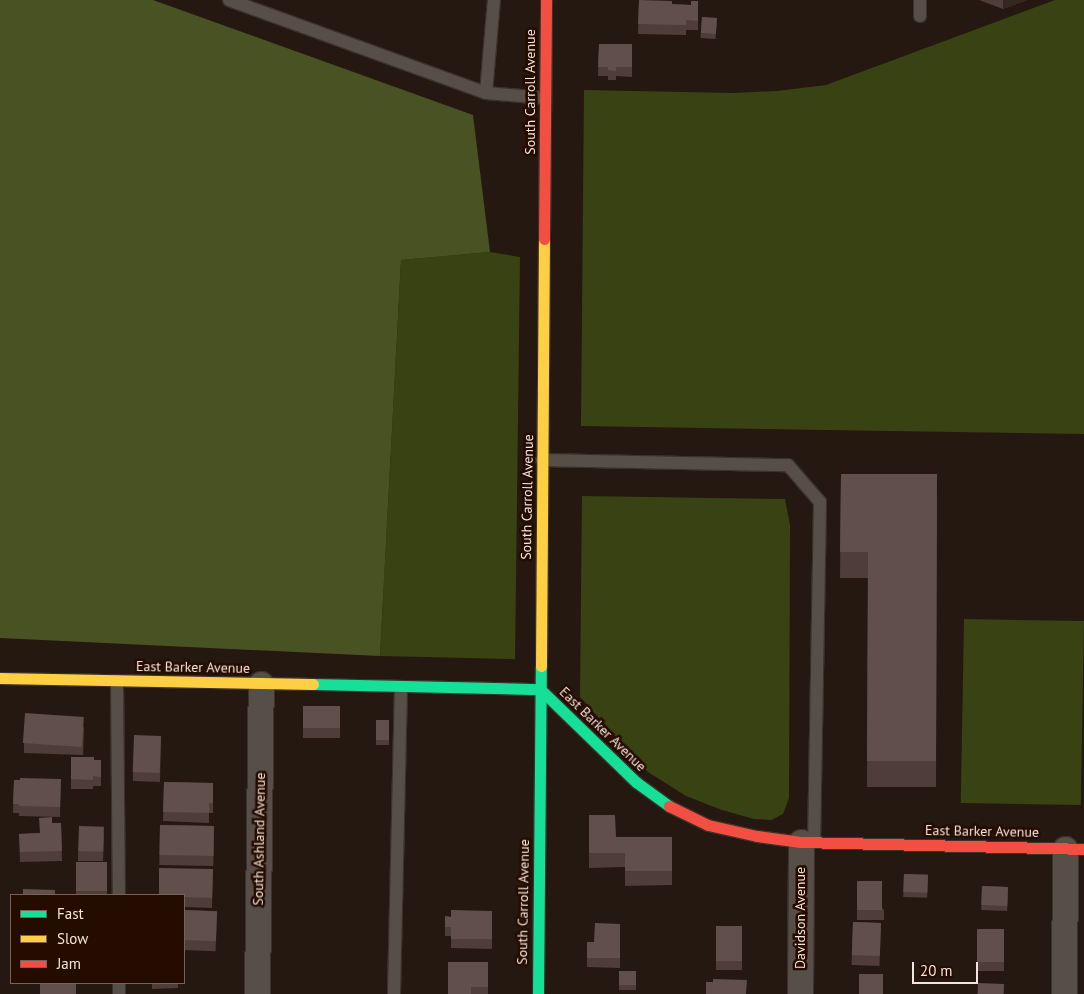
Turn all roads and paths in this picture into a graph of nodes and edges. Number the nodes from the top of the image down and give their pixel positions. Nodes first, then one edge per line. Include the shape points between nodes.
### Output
1 (229, 0) edge
2 (494, 0) edge
3 (546, 0) edge
4 (920, 0) edge
5 (920, 16) dead end
6 (486, 93) junction
7 (545, 98) junction
8 (542, 460) junction
9 (0, 678) edge
10 (117, 681) junction
11 (261, 684) junction
12 (401, 686) junction
13 (540, 689) junction
14 (807, 842) junction
15 (1075, 848) edge
16 (120, 894) edge
17 (257, 994) edge
18 (394, 994) edge
19 (538, 994) edge
20 (800, 994) edge
21 (1064, 994) edge

1 - 6 lane
2 - 6 lane
3 - 7 street, South Carroll Avenue
4 - 5 lane
6 - 7 lane
7 - 8 street, South Carroll Avenue
8 - 13 street, South Carroll Avenue
8 - 14 lane via 788,465 820,502
9 - 10 street, East Barker Avenue
10 - 11 street, East Barker Avenue
10 - 16 lane
11 - 12 street, East Barker Avenue
11 - 17 street, South Ashland Avenue
12 - 13 street, East Barker Avenue
12 - 18 lane
13 - 14 street, East Barker Avenue via 636,782 671,807 708,825 757,836
13 - 19 street, South Carroll Avenue
14 - 15 street, East Barker Avenue
14 - 20 street, Davidson Avenue
15 - 21 street

